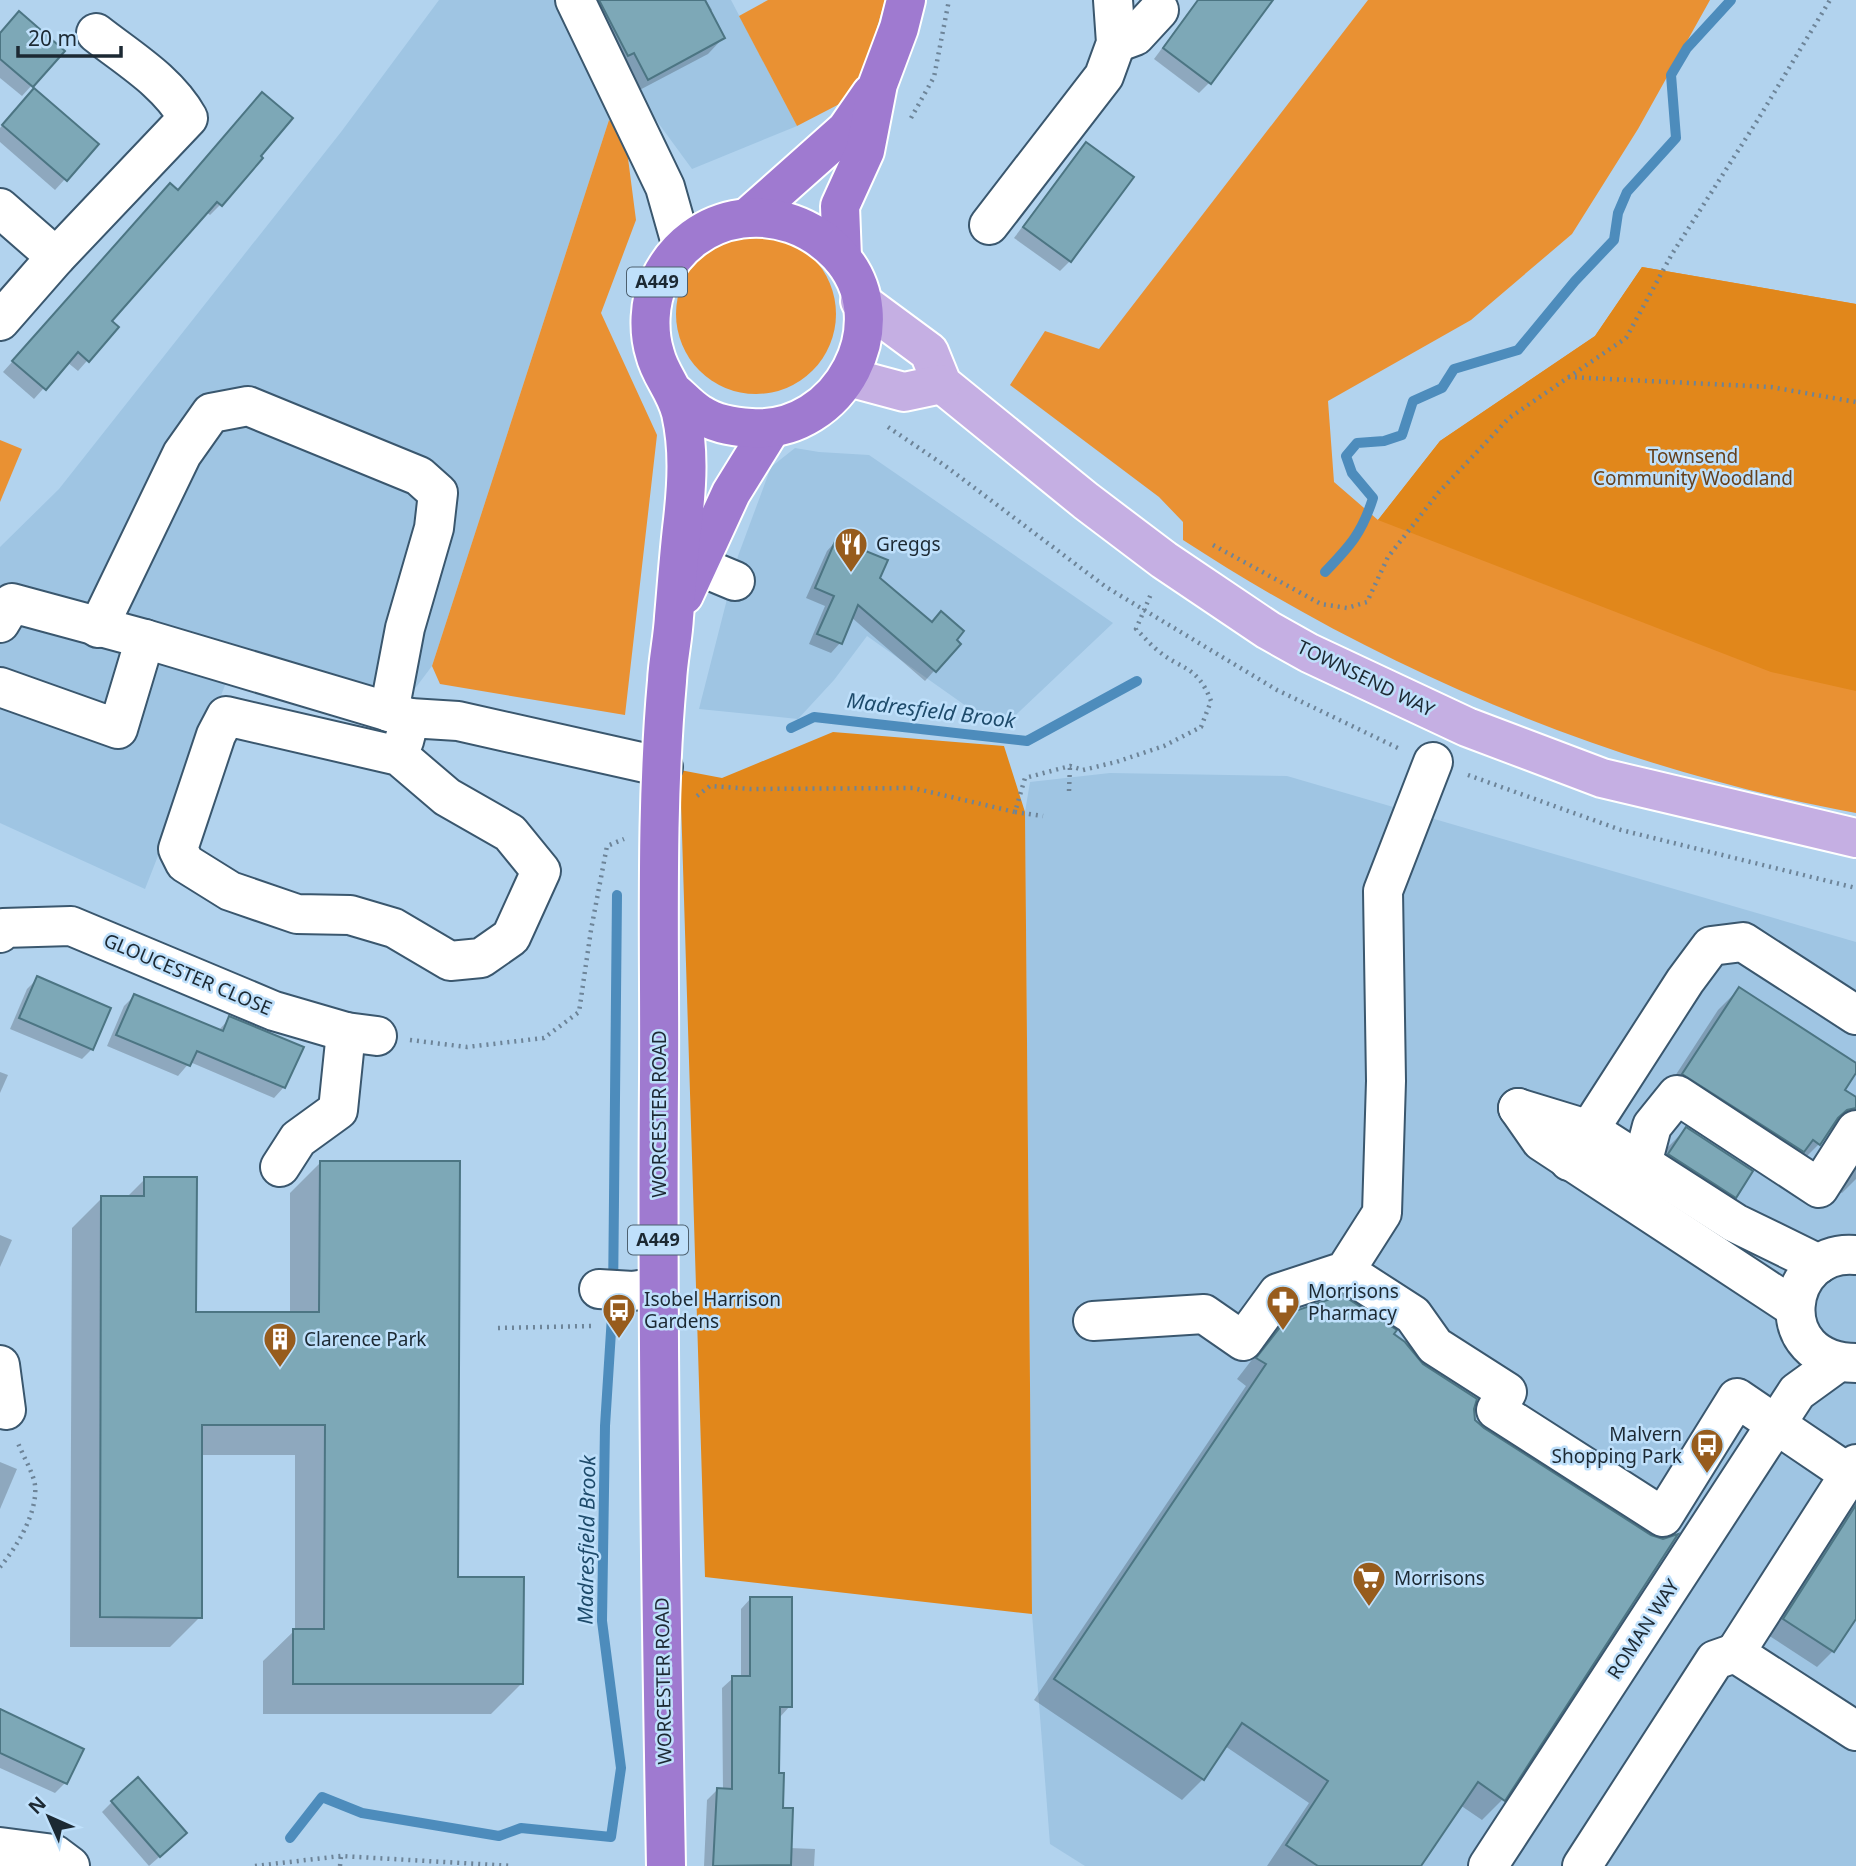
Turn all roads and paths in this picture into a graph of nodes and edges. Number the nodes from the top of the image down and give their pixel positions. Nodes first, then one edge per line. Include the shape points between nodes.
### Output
1 (575, 0) edge
2 (906, 0) edge
3 (1113, 0) edge
4 (1830, 0) edge
5 (1159, 10) dead end
6 (96, 33) dead end
7 (1116, 43) junction
8 (878, 84) junction
9 (0, 208) edge
10 (748, 217) junction
11 (989, 225) dead end
12 (682, 247) junction
13 (56, 257) junction
14 (842, 258) junction
15 (860, 301) junction
16 (0, 321) edge
17 (848, 377) junction
18 (1566, 377) junction
19 (942, 384) junction
20 (675, 393) junction
21 (1856, 402) edge
22 (884, 424) dead end
23 (770, 430) junction
24 (1203, 540) dead end
25 (1164, 560) junction
26 (699, 566) junction
27 (735, 581) dead end
28 (1145, 610) junction
29 (6, 613) edge
30 (675, 615) junction
31 (98, 628) junction
32 (145, 639) junction
33 (0, 687) edge
34 (400, 715) junction
35 (400, 756) junction
36 (1433, 762) dead end
37 (1070, 766) junction
38 (663, 767) junction
39 (1069, 791) dead end
40 (1015, 812) junction
41 (1043, 816) dead end
42 (661, 825) junction
43 (1856, 838) edge
44 (0, 933) edge
45 (1856, 1015) edge
46 (362, 1034) junction
47 (1590, 1130) junction
48 (1856, 1130) edge
49 (1569, 1161) junction
50 (1642, 1164) junction
51 (280, 1167) dead end
52 (1843, 1255) edge
53 (1345, 1271) junction
54 (623, 1298) junction
55 (1093, 1321) dead end
56 (1799, 1324) junction
57 (498, 1328) dead end
58 (1846, 1363) edge
59 (0, 1365) edge
60 (1797, 1392) junction
61 (6, 1410) joint
62 (1777, 1425) junction
63 (1855, 1468) edge
64 (0, 1567) edge
65 (1735, 1653) junction
66 (1856, 1731) edge
67 (0, 1847) edge
68 (341, 1856) junction
69 (70, 1866) edge
70 (255, 1866) edge
71 (340, 1866) edge
72 (513, 1866) edge
73 (666, 1866) edge
74 (1488, 1866) edge
75 (1582, 1866) edge

1 - 12 street via 665,187
2 - 8 highway, A449
3 - 7 street
4 - 18 path via 1672,254 1626,338
5 - 7 street via 1135,36
6 - 13 street via 164,86 188,118
7 - 11 street via 1104,76
8 - 10 highway, A449 via 846,130
8 - 14 highway, A449 via 865,151 840,206
9 - 13 street
10 - 12 highway, A449 via 713,226
10 - 14 highway, A449 via 790,221 814,233
12 - 20 highway, A449 via 657,282 650,318 655,357
13 - 16 street
14 - 15 highway, A449
15 - 17 highway, A449 via 864,323 857,360
15 - 19 main road via 929,352
17 - 19 main road via 904,392
17 - 23 highway, A449 via 835,396 794,423
18 - 21 path via 1771,387
18 - 24 path via 1508,418 1439,492 1388,556 1367,603 1347,608 1321,604
19 - 25 main road, TOWNSEND WAY
20 - 23 highway, A449 via 701,415 727,426
20 - 30 highway, A449 via 688,457
22 - 28 path via 1105,587
23 - 26 highway, A449 via 731,494
25 - 28 path
25 - 43 main road, TOWNSEND WAY via 1309,653 1467,727 1602,778
26 - 27 street
26 - 30 highway, A449
28 - 37 path via 1136,629 1157,651 1205,683 1212,701 1201,727 1116,762 1083,770
29 - 31 street
30 - 38 highway, WORCESTER ROAD / A449 via 666,681
31 - 32 street
31 - 34 street via 182,454 211,413 248,406 419,476 438,493 434,528 405,628
32 - 33 street via 118,729
32 - 34 street
34 - 35 street
34 - 38 street via 458,721
35 - 35 street via 447,797 510,832 541,870 511,937 481,958 450,961 394,928 350,915 297,914 230,891 185,863 178,849 226,716
36 - 53 street via 1383,891 1386,1081 1382,1213
37 - 39 path
37 - 40 path via 1025,778
38 - 42 highway, WORCESTER ROAD / A449
40 - 41 path
40 - 42 path via 913,788 710,786
42 - 46 path via 607,846 579,1012 544,1038 467,1047
42 - 54 highway, WORCESTER ROAD / A449
44 - 46 street, GLOUCESTER CLOSE via 3,928 71,926 274,1011
45 - 47 street via 1743,942 1711,946
46 - 51 street via 338,1110 298,1139
47 - 49 street
47 - 49 street via 1518,1108 1541,1141
47 - 50 street
48 - 50 street via 1818,1188 1677,1096 1652,1126
49 - 56 street
50 - 52 street via 1735,1223
52 - 56 street, ROMAN WAY via 1801,1283
53 - 55 street via 1278,1293 1243,1341 1204,1314
53 - 62 street via 1413,1315 1435,1346 1507,1392 1496,1410 1662,1517 1737,1398
54 - 57 path
54 - 73 highway, WORCESTER ROAD / A449
56 - 58 street, ROMAN WAY via 1820,1356
56 - 60 street, ROMAN WAY
58 - 60 street, ROMAN WAY
59 - 61 street
60 - 62 street, ROMAN WAY
61 - 64 path via 35,1485 32,1510
62 - 63 street via 1839,1467
62 - 74 street, ROMAN WAY
63 - 65 street
65 - 66 street
65 - 75 street via 1715,1660
67 - 69 street via 54,1854
68 - 70 path
68 - 71 path
68 - 72 path

